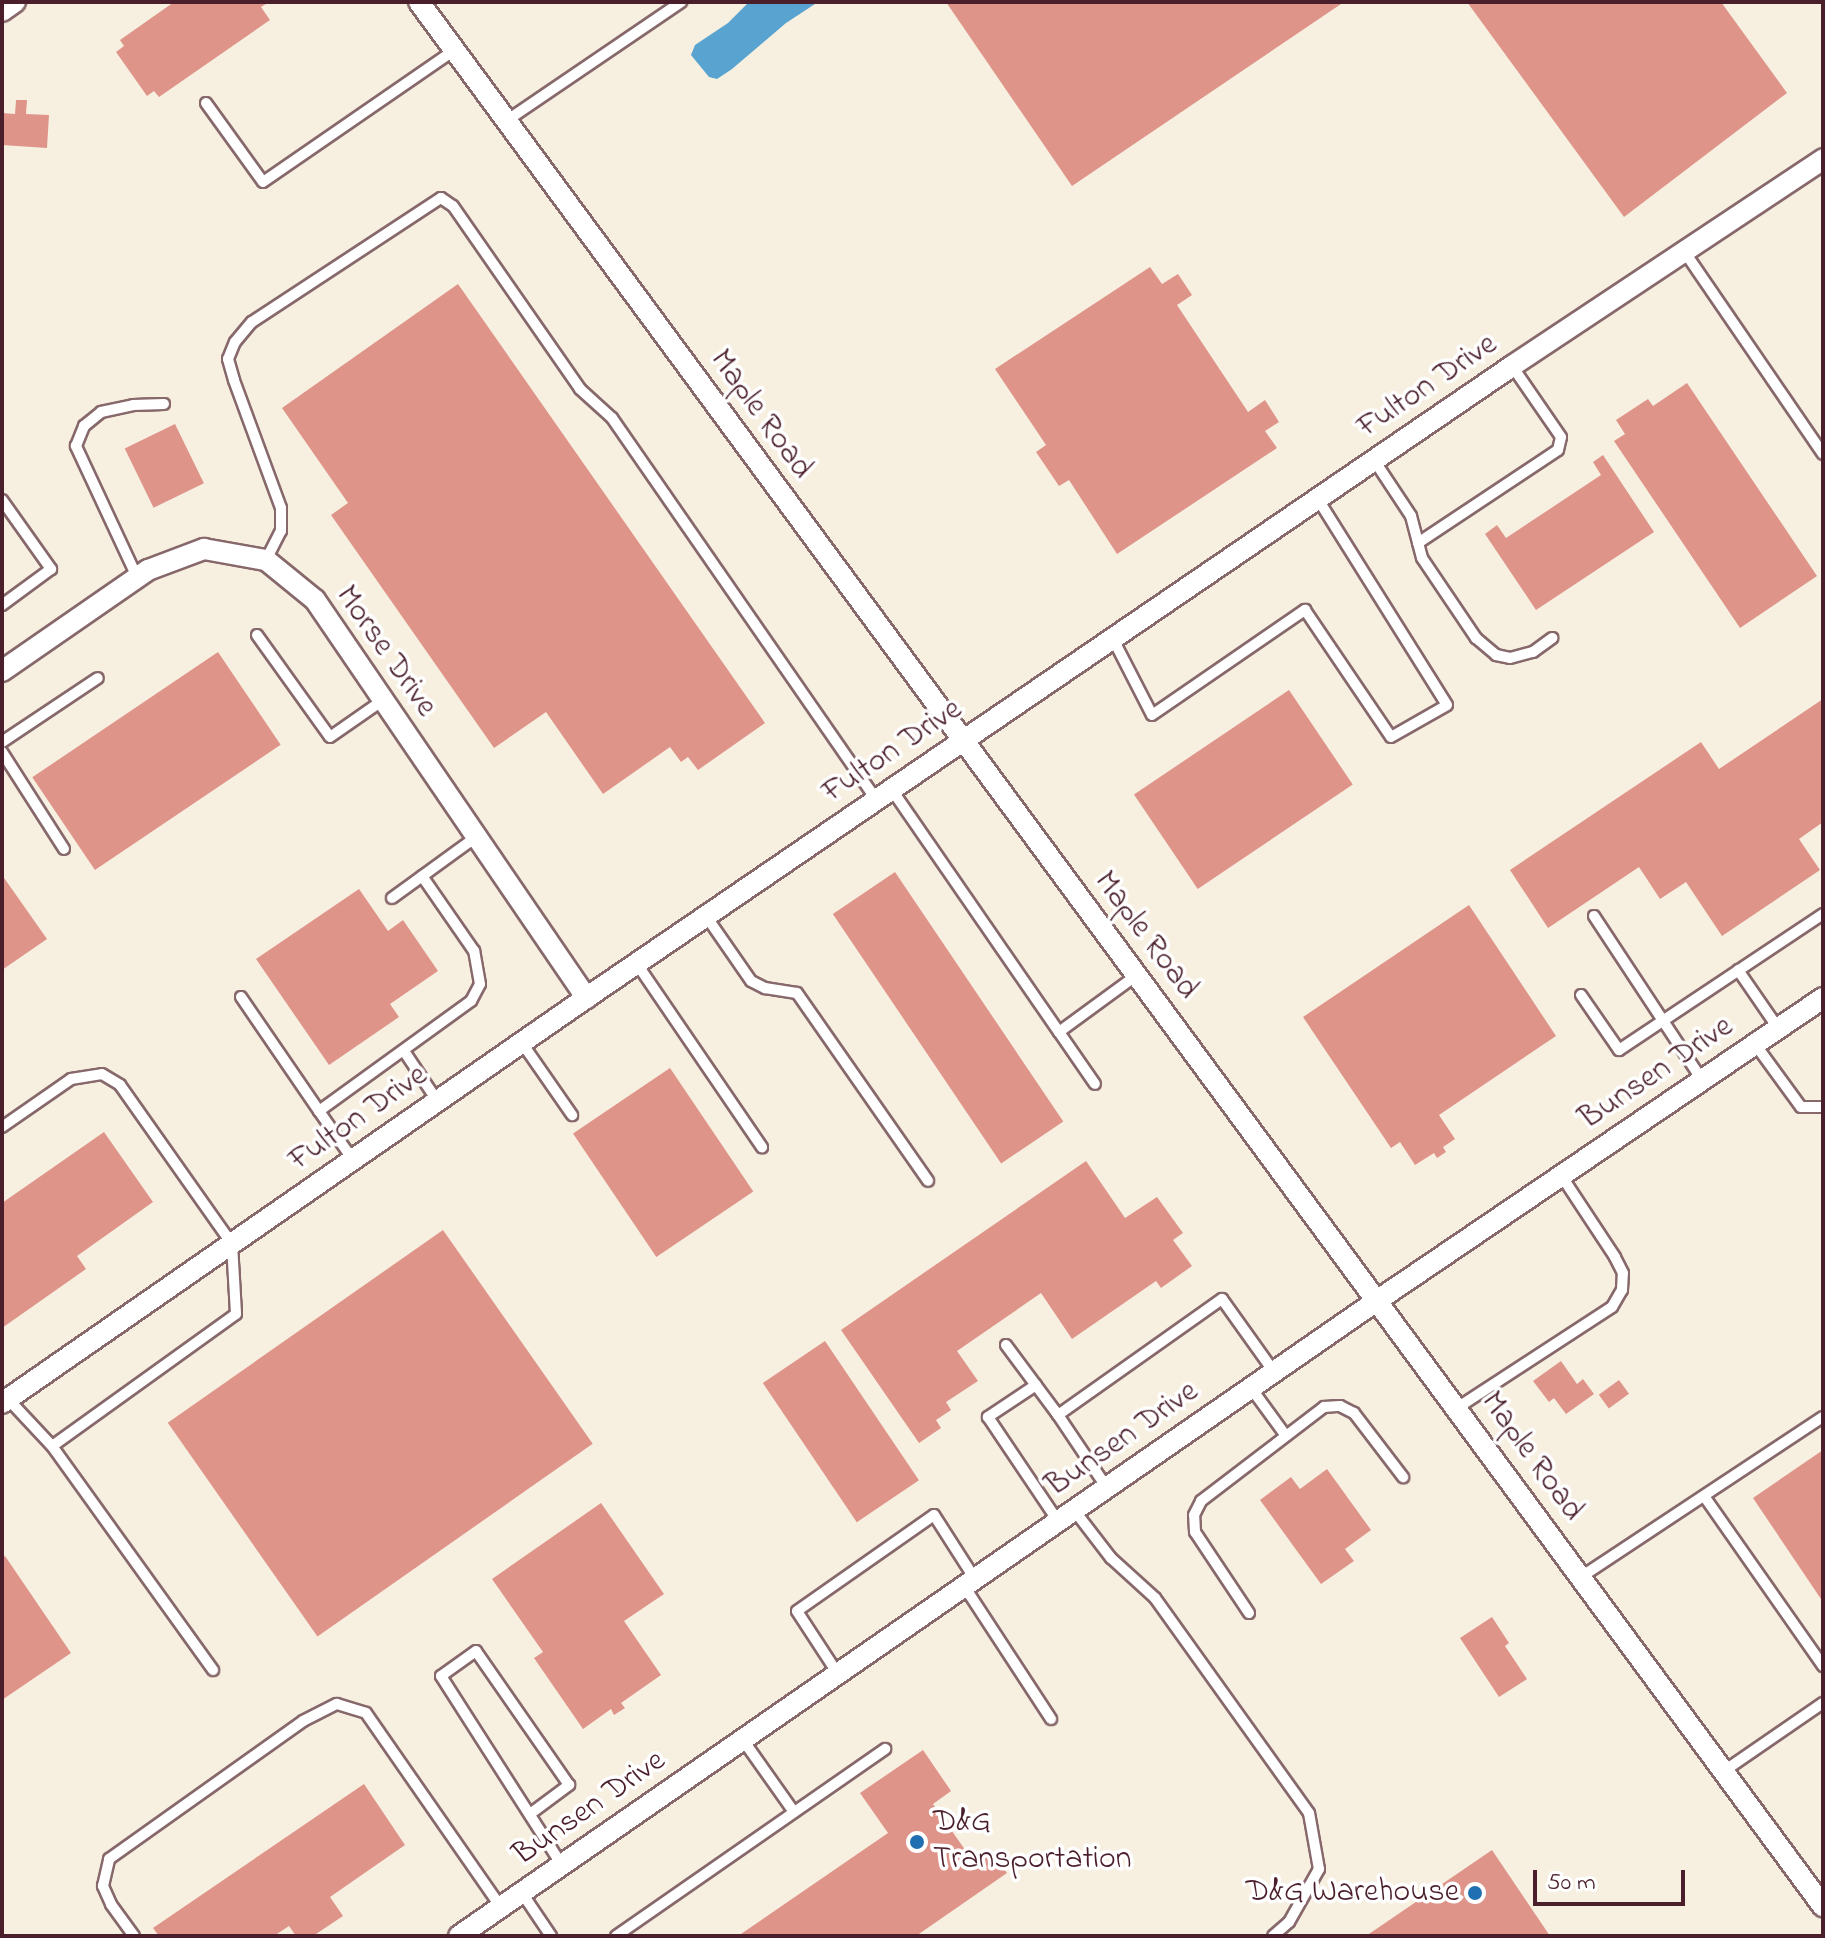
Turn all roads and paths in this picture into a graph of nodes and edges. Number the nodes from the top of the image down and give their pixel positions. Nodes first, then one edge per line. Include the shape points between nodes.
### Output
1 (15, 2) edge
2 (419, 2) edge
3 (681, 2) edge
4 (2, 11) edge
5 (454, 50) junction
6 (206, 103) dead end
7 (506, 121) junction
8 (1823, 159) edge
9 (1684, 251) junction
10 (1512, 366) junction
11 (164, 404) dead end
12 (1823, 454) edge
13 (1374, 460) junction
14 (1318, 499) junction
15 (2, 500) edge
16 (1418, 543) junction
17 (266, 560) junction
18 (137, 577) junction
19 (2, 605) edge
20 (257, 635) dead end
21 (1552, 638) dead end
22 (1113, 639) junction
23 (2, 671) edge
24 (98, 678) dead end
25 (383, 700) junction
26 (963, 741) junction
27 (2, 742) edge
28 (2, 752) edge
29 (885, 795) junction
30 (476, 837) junction
31 (64, 849) dead end
32 (422, 876) junction
33 (392, 898) dead end
34 (1823, 914) edge
35 (706, 916) junction
36 (1594, 916) dead end
37 (637, 964) junction
38 (1738, 970) junction
39 (1137, 975) junction
40 (1581, 995) dead end
41 (241, 997) dead end
42 (586, 998) junction
43 (1823, 998) edge
44 (1666, 1021) junction
45 (1778, 1028) junction
46 (1059, 1032) junction
47 (522, 1043) junction
48 (1755, 1044) junction
49 (404, 1051) junction
50 (1702, 1080) junction
51 (1095, 1084) dead end
52 (438, 1102) junction
53 (1823, 1107) edge
54 (319, 1111) junction
55 (572, 1115) dead end
56 (2, 1127) edge
57 (762, 1147) dead end
58 (353, 1160) junction
59 (1561, 1175) junction
60 (928, 1181) dead end
61 (232, 1244) junction
62 (1378, 1300) junction
63 (1006, 1345) dead end
64 (1274, 1372) junction
65 (1036, 1385) junction
66 (1251, 1388) junction
67 (5, 1401) edge
68 (1457, 1408) junction
69 (1056, 1412) junction
70 (1823, 1417) edge
71 (1286, 1436) junction
72 (52, 1446) junction
73 (1403, 1477) dead end
74 (1107, 1488) junction
75 (1704, 1496) junction
76 (1066, 1516) junction
77 (1581, 1577) junction
78 (970, 1582) junction
79 (1249, 1613) dead end
80 (1823, 1666) edge
81 (213, 1670) dead end
82 (838, 1674) junction
83 (1823, 1703) edge
84 (1051, 1719) dead end
85 (743, 1740) junction
86 (885, 1749) dead end
87 (1724, 1771) junction
88 (794, 1812) junction
89 (530, 1814) junction
90 (562, 1865) junction
91 (522, 1893) junction
92 (1823, 1906) edge
93 (501, 1907) junction
94 (134, 1936) edge
95 (459, 1936) edge
96 (551, 1936) edge
97 (616, 1936) edge
98 (1273, 1936) edge

1 - 4 street
2 - 5 street, Maple Road
3 - 7 lane
5 - 6 lane via 263,182
5 - 7 street, Maple Road
7 - 26 street, Maple Road
8 - 9 street, Fulton Drive
9 - 10 street, Fulton Drive
9 - 12 lane
10 - 13 street, Fulton Drive
10 - 16 lane via 1561,437 1558,450
11 - 18 lane via 101,412 84,426 76,446
13 - 14 street, Fulton Drive
13 - 16 lane via 1411,516
14 - 22 street, Fulton Drive
14 - 22 lane via 1447,705 1391,737 1305,610 1152,715
15 - 19 lane via 51,569
16 - 21 lane via 1439,586 1476,638 1496,655 1510,658 1533,652
17 - 18 street, Morse Drive via 204,549
17 - 25 street, Morse Drive via 315,600
17 - 29 lane via 281,531 281,508 228,359 235,342 252,322 441,198 453,206 580,389 612,418
18 - 23 street, Morse Drive
20 - 25 lane via 330,737
22 - 26 street, Fulton Drive
24 - 27 lane
25 - 30 street, Morse Drive
26 - 29 street, Fulton Drive
26 - 39 street, Maple Road
28 - 31 lane
29 - 35 street, Fulton Drive
29 - 46 lane
30 - 32 lane
30 - 42 street, Morse Drive
32 - 33 lane
32 - 49 lane via 474,951 480,984 471,1001
34 - 38 lane
35 - 37 street, Fulton Drive
35 - 60 lane via 751,981 797,993
36 - 44 lane
37 - 42 street, Fulton Drive
37 - 57 lane
38 - 44 lane
38 - 45 lane
39 - 46 lane
39 - 62 street, Maple Road
40 - 44 lane via 1619,1050
41 - 54 lane
42 - 47 street, Fulton Drive
43 - 45 street, Bunsen Drive
44 - 50 lane
45 - 48 street, Bunsen Drive
46 - 51 lane
47 - 52 street, Fulton Drive
47 - 55 lane
48 - 50 street, Bunsen Drive
48 - 53 lane via 1801,1107
49 - 52 lane
49 - 54 lane
50 - 59 street, Bunsen Drive
52 - 58 street, Fulton Drive
54 - 58 lane
56 - 61 lane via 71,1079 102,1074 120,1085
58 - 61 street, Fulton Drive
59 - 62 street, Bunsen Drive
59 - 68 lane via 1615,1257 1623,1273 1622,1290 1612,1307
61 - 67 street, Fulton Drive
61 - 72 lane via 236,1314
62 - 64 street, Bunsen Drive
62 - 68 street, Maple Road
63 - 65 lane
64 - 66 street, Bunsen Drive
64 - 69 lane via 1222,1299
65 - 69 lane
65 - 76 lane via 988,1417
66 - 71 lane
66 - 74 street, Bunsen Drive
67 - 72 lane
68 - 77 street, Maple Road
69 - 74 lane
70 - 75 lane
71 - 73 lane via 1324,1407 1340,1406 1354,1413
71 - 79 lane via 1201,1501 1194,1515 1195,1532
72 - 81 lane
74 - 76 street, Bunsen Drive
75 - 77 lane
75 - 80 lane
76 - 78 street, Bunsen Drive
76 - 98 lane via 1155,1598 1309,1813 1319,1869 1289,1922
77 - 87 street, Maple Road
78 - 82 street, Bunsen Drive
78 - 82 lane via 934,1515 797,1611
78 - 84 lane
82 - 85 street, Bunsen Drive
83 - 87 lane
85 - 88 lane
85 - 90 street, Bunsen Drive
86 - 88 lane
87 - 92 street, Maple Road
88 - 97 lane
89 - 89 lane via 441,1676 476,1651 569,1785
89 - 90 lane
90 - 91 street, Bunsen Drive
91 - 93 street, Bunsen Drive
91 - 96 lane
93 - 94 lane via 366,1713 337,1704 303,1721 109,1859 103,1886
93 - 95 street, Bunsen Drive

